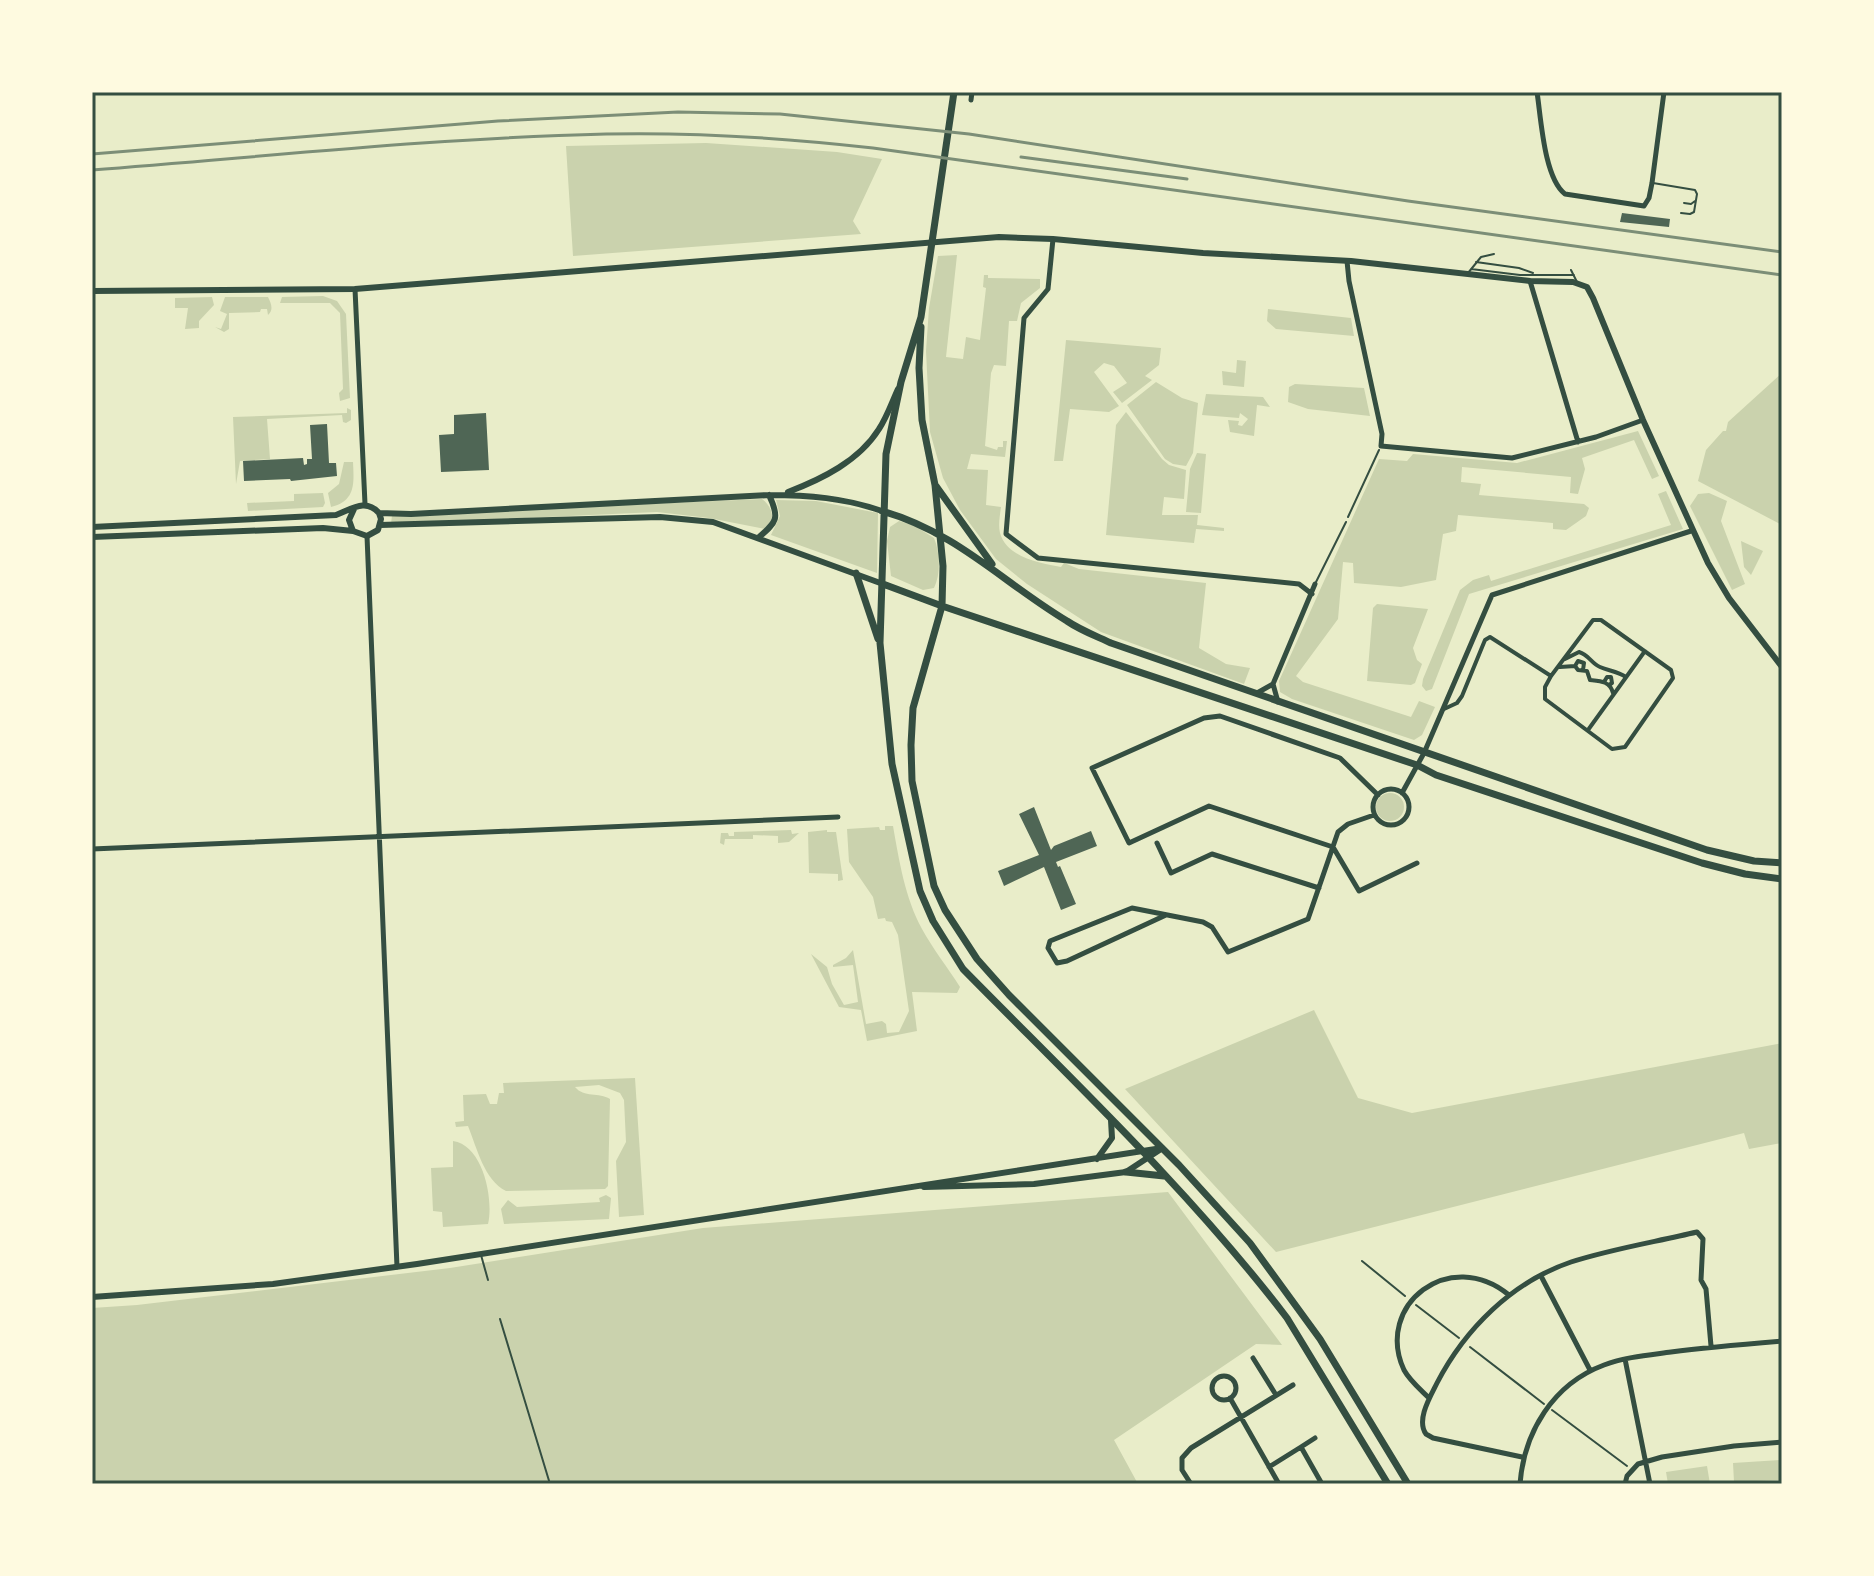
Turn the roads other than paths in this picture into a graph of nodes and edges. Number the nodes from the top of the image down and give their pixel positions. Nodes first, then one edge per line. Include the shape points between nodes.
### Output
1 (954, 92) edge
2 (972, 92) edge
3 (1537, 92) edge
4 (1664, 92) edge
5 (971, 100) dead end
6 (1652, 183) junction
7 (1695, 201) junction
8 (1684, 203) dead end
9 (1681, 213) dead end
10 (1053, 239) junction
11 (1494, 254) dead end
12 (1347, 261) junction
13 (1476, 262) junction
14 (1571, 270) dead end
15 (1469, 272) junction
16 (1534, 274) junction
17 (1574, 275) junction
18 (1530, 281) junction
19 (1578, 283) junction
20 (355, 289) junction
21 (92, 291) edge
22 (921, 317) junction
23 (901, 382) junction
24 (1643, 420) junction
25 (1578, 442) junction
26 (935, 485) junction
27 (769, 495) junction
28 (781, 495) junction
29 (365, 504) junction
30 (354, 508) junction
31 (882, 511) junction
32 (379, 513) junction
33 (1346, 522) road end
34 (380, 525) junction
35 (92, 527) edge
36 (353, 531) junction
37 (1691, 531) junction
38 (940, 533) junction
39 (367, 536) junction
40 (92, 537) edge
41 (758, 538) junction
42 (997, 571) junction
43 (856, 573) junction
44 (883, 584) junction
45 (1315, 584) joint
46 (1312, 594) junction
47 (942, 606) junction
48 (880, 643) junction
49 (1645, 651) junction
50 (1563, 660) junction
51 (1558, 667) junction
52 (1782, 667) edge
53 (1551, 676) junction
54 (1626, 677) junction
55 (1273, 684) junction
56 (1614, 693) junction
57 (1255, 694) junction
58 (1278, 702) junction
59 (1442, 710) junction
60 (1587, 730) junction
61 (1424, 753) junction
62 (1417, 765) junction
63 (1402, 793) junction
64 (1378, 795) junction
65 (1374, 815) junction
66 (838, 817) dead end
67 (379, 836) junction
68 (1157, 843) dead end
69 (1333, 847) junction
70 (92, 849) edge
71 (1417, 863) dead end
72 (1782, 863) edge
73 (1782, 879) edge
74 (1319, 888) junction
75 (1166, 915) junction
76 (1111, 1120) junction
77 (1162, 1148) junction
78 (1142, 1152) junction
79 (1097, 1159) junction
80 (1149, 1159) junction
81 (1126, 1172) junction
82 (1166, 1176) junction
83 (917, 1186) junction
84 (480, 1254) junction
85 (397, 1267) junction
86 (1541, 1276) junction
87 (488, 1280) dead end
88 (1509, 1295) junction
89 (92, 1297) edge
90 (1782, 1341) edge
91 (1711, 1346) junction
92 (1253, 1358) dead end
93 (1625, 1359) junction
94 (1590, 1370) junction
95 (1293, 1385) dead end
96 (1276, 1395) junction
97 (1230, 1398) junction
98 (1429, 1398) junction
99 (1239, 1417) junction
100 (1315, 1438) dead end
101 (1782, 1442) edge
102 (1301, 1447) junction
103 (1522, 1457) junction
104 (1645, 1462) junction
105 (1269, 1467) junction
106 (1191, 1484) edge
107 (1279, 1484) edge
108 (1322, 1484) edge
109 (1388, 1484) edge
110 (1408, 1484) edge
111 (1520, 1484) edge
112 (1625, 1484) edge
113 (1650, 1484) edge

1 - 22 main road
2 - 5 street
3 - 6 street via 1555,183 1565,194 1644,206
4 - 6 street
6 - 7 lane via 1695,190
7 - 8 lane
7 - 9 lane via 1694,212
10 - 12 street
10 - 20 street via 999,237
10 - 46 street via 1048,289 1024,318 1006,534 1038,558 1299,584
11 - 13 lane
12 - 15 street
12 - 25 street via 1381,446 1512,458
13 - 15 lane
13 - 16 lane
14 - 17 lane
15 - 16 lane
15 - 18 street
16 - 17 lane
17 - 19 lane
18 - 19 street
18 - 25 street
19 - 24 street via 1593,298
20 - 21 street
20 - 29 street
22 - 23 main road
22 - 26 main road via 922,420
23 - 28 street via 879,430 845,464
23 - 31 main road via 886,454
24 - 25 street
24 - 37 street
26 - 38 main road
26 - 42 main road
27 - 28 street
27 - 32 street
27 - 41 street via 776,510 774,525
28 - 31 street via 843,500
29 - 30 street
29 - 32 street
30 - 35 street via 336,515
30 - 36 street via 349,520
31 - 38 main road
31 - 44 main road
32 - 34 street
33 - 45 lane
34 - 39 street
34 - 41 street via 660,517 713,522
36 - 39 street
36 - 40 street
37 - 52 street via 1729,598
37 - 59 street via 1492,595
38 - 42 main road
38 - 47 main road
39 - 67 street
41 - 43 street
42 - 57 main road via 1067,621 1111,643
43 - 44 street
43 - 48 main road
44 - 47 main road
44 - 48 main road
45 - 46 street
46 - 55 street
47 - 62 main road
47 - 77 main road via 913,708 911,745 912,781 934,886 977,959
48 - 76 main road via 892,764 920,891 933,921 963,969
49 - 50 street via 1601,620 1593,620
49 - 54 street
49 - 60 street via 1671,670 1673,678 1625,747 1612,749
50 - 51 street
50 - 54 street via 1579,652
51 - 53 street
51 - 56 street via 1584,663 1583,670
53 - 59 street via 1487,637 1462,696
53 - 60 street via 1545,699
54 - 56 street
55 - 57 street
55 - 58 street
56 - 60 street
57 - 58 main road
58 - 61 main road
59 - 61 street
61 - 62 street
61 - 72 main road via 1707,850
62 - 63 street
62 - 73 main road via 1702,863
63 - 64 street via 1387,789
63 - 65 street via 1409,803 1404,820 1388,825
64 - 65 street
64 - 69 street via 1340,758 1220,716 1204,718 1092,768 1129,843 1209,806
65 - 69 street via 1348,824 1338,832
66 - 67 street
67 - 70 street
67 - 85 street
68 - 74 street via 1171,873 1212,854
69 - 71 street via 1359,891
69 - 74 street
74 - 75 street via 1308,919 1228,952 1212,927
75 - 75 street via 1132,908 1050,941 1048,948 1057,963 1067,961
76 - 78 main road
76 - 79 street via 1112,1138
77 - 78 street
77 - 80 street
77 - 110 main road via 1284,1286
78 - 79 street
78 - 80 main road
79 - 83 street
80 - 81 street
80 - 82 main road
81 - 82 main road
81 - 83 street via 1034,1184
82 - 109 main road via 1228,1242 1287,1318
83 - 84 street
84 - 85 street
84 - 87 lane
85 - 89 street via 273,1284
86 - 88 street
86 - 91 street via 1571,1262 1697,1232 1703,1239 1701,1280
86 - 94 street
88 - 98 street via 1462,1341
88 - 98 street via 1483,1279 1451,1276 1411,1301 1398,1336 1399,1354 1405,1371
90 - 91 street
91 - 93 street
92 - 96 street
93 - 94 street
93 - 104 street
94 - 103 street via 1547,1406
95 - 96 street
96 - 99 street
97 - 97 street via 1234,1382 1218,1377 1214,1395
97 - 99 street
98 - 103 street via 1422,1423 1426,1434
99 - 105 street
99 - 106 street via 1182,1458
100 - 102 street
101 - 104 street
102 - 105 street
102 - 108 street
103 - 111 street
104 - 112 street via 1631,1469
104 - 113 street
105 - 107 street

